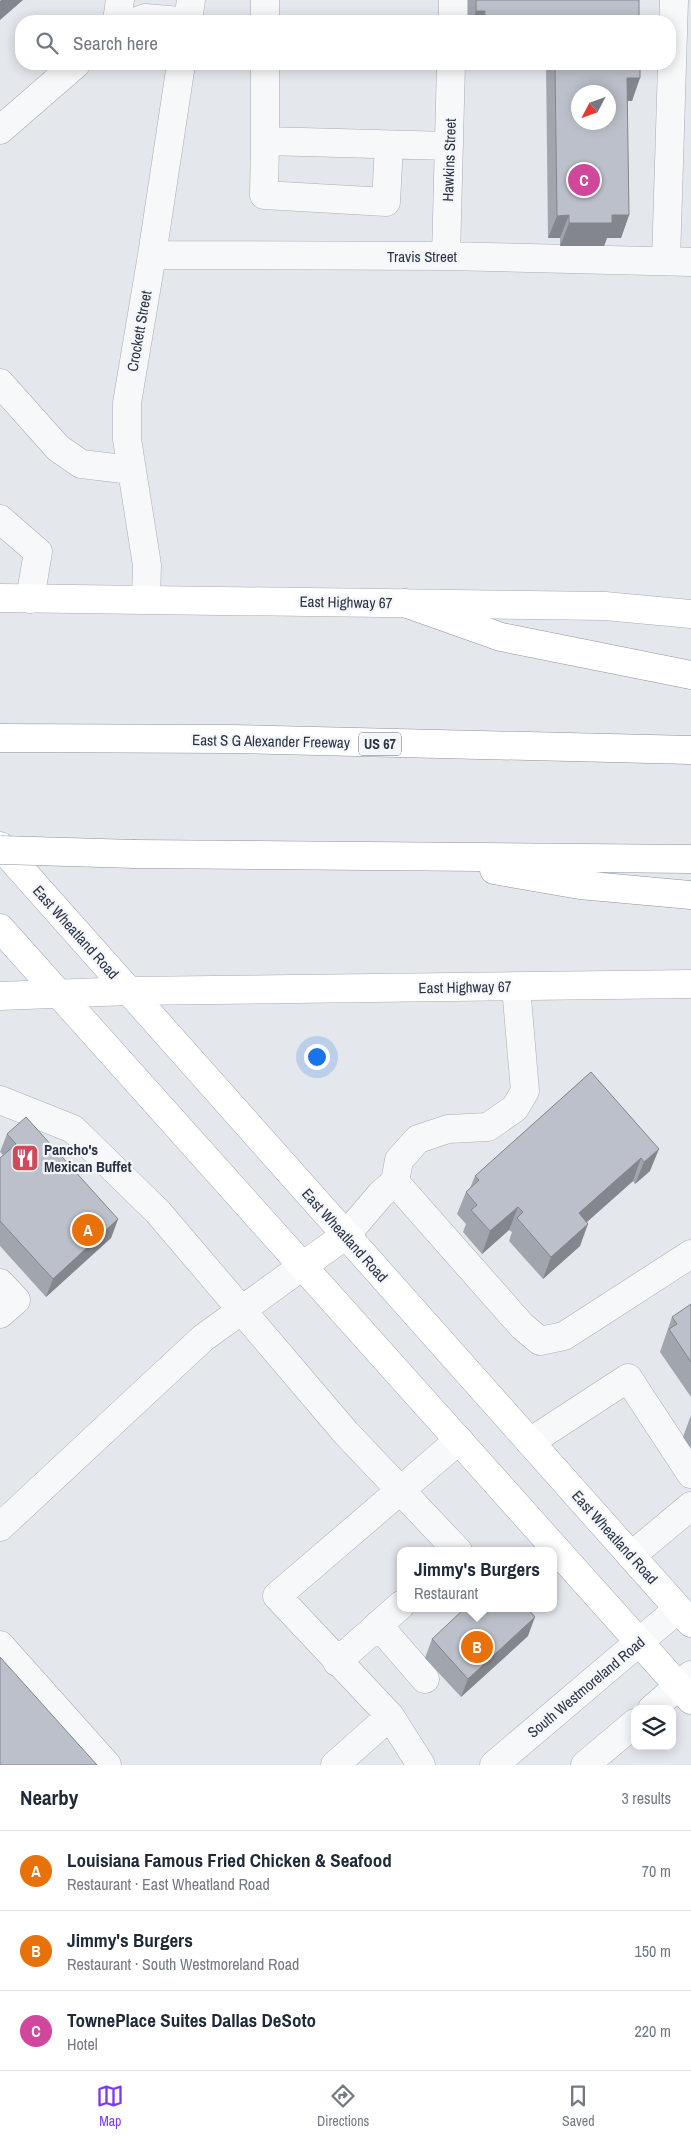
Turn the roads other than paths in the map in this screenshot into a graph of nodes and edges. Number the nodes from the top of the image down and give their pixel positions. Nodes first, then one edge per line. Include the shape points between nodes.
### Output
1 (120, 0) edge
2 (192, 0) edge
3 (265, 0) edge
4 (453, 0) edge
5 (674, 0) edge
6 (118, 15) edge
7 (189, 15) edge
8 (265, 15) edge
9 (453, 15) edge
10 (674, 15) edge
11 (69, 70) edge
12 (180, 70) edge
13 (265, 70) edge
14 (452, 70) edge
15 (675, 70) edge
16 (0, 130) edge
17 (265, 141) junction
18 (388, 145) junction
19 (449, 146) junction
20 (152, 255) junction
21 (446, 256) junction
22 (678, 262) edge
23 (0, 383) edge
24 (132, 470) junction
25 (0, 519) edge
26 (0, 598) edge
27 (30, 599) junction
28 (146, 599) junction
29 (405, 603) junction
30 (691, 614) edge
31 (691, 675) edge
32 (0, 738) edge
33 (691, 750) edge
34 (0, 848) edge
35 (419, 856) junction
36 (691, 859) edge
37 (691, 895) edge
38 (0, 928) edge
39 (691, 984) edge
40 (516, 987) junction
41 (128, 991) junction
42 (59, 994) junction
43 (0, 996) edge
44 (0, 1100) edge
45 (395, 1182) junction
46 (346, 1235) junction
47 (691, 1254) edge
48 (304, 1265) junction
49 (0, 1283) edge
50 (242, 1311) junction
51 (0, 1314) edge
52 (459, 1440) junction
53 (530, 1442) junction
54 (691, 1474) edge
55 (400, 1489) junction
56 (691, 1506) edge
57 (0, 1528) edge
58 (454, 1547) edge
59 (555, 1547) edge
60 (557, 1549) edge
61 (631, 1556) junction
62 (397, 1608) edge
63 (685, 1616) edge
64 (378, 1625) junction
65 (640, 1642) junction
66 (0, 1645) edge
67 (337, 1662) junction
68 (425, 1679) dead end
69 (687, 1687) edge
70 (658, 1705) edge
71 (390, 1716) junction
72 (631, 1726) edge
73 (107, 1765) edge
74 (336, 1765) edge
75 (421, 1765) edge
76 (494, 1765) edge
77 (584, 1765) edge

1 - 6 street
2 - 7 street
3 - 8 street
4 - 9 street
5 - 10 street
11 - 16 street
12 - 20 street, Crockett Street
13 - 17 street
14 - 19 street, Hawkins Street
15 - 22 street
17 - 18 street
17 - 18 street via 264,195 386,202
18 - 19 street
19 - 21 street, Hawkins Street
20 - 21 street, Travis Street
20 - 24 street, Crockett Street via 126,404
21 - 22 street, Travis Street
23 - 24 street via 58,448 81,464
24 - 28 street, Crockett Street via 147,565
25 - 27 street via 38,552
26 - 27 main road, East Highway 67
27 - 28 main road, East Highway 67
28 - 29 main road, East Highway 67
29 - 30 main road, East Highway 67 via 605,606
29 - 31 main road via 501,637
32 - 33 main road, East S G Alexander Freeway / US 67 via 232,739
34 - 35 main road, bridge via 135,854
34 - 41 main road, East Wheatland Road
35 - 36 main road
35 - 37 main road via 580,885
38 - 42 main road
39 - 40 main road, East Highway 67
40 - 41 main road, East Highway 67
40 - 45 street via 524,1092 515,1108 488,1127 448,1129 418,1139 398,1160
41 - 42 main road, East Highway 67
41 - 46 main road, East Wheatland Road
42 - 43 main road, East Highway 67
42 - 48 main road
44 - 50 street via 73,1129 158,1212
45 - 46 street
45 - 47 street via 522,1326 540,1341 564,1336
46 - 48 main road
46 - 53 main road, East Wheatland Road
48 - 50 street
48 - 52 main road
49 - 51 street via 16,1300
50 - 55 street via 346,1433
50 - 57 street via 203,1338
52 - 55 street
52 - 59 main road
53 - 54 street via 628,1378
53 - 61 main road, East Wheatland Road
55 - 58 street
55 - 67 street via 276,1596
56 - 61 street
60 - 65 main road
61 - 63 main road, East Wheatland Road
62 - 64 street
63 - 65 street, South Westmoreland Road
64 - 67 street
64 - 68 street
65 - 69 main road
65 - 76 street, South Westmoreland Road
66 - 73 street
67 - 71 street
69 - 70 street
71 - 74 street
71 - 75 street
72 - 77 street

